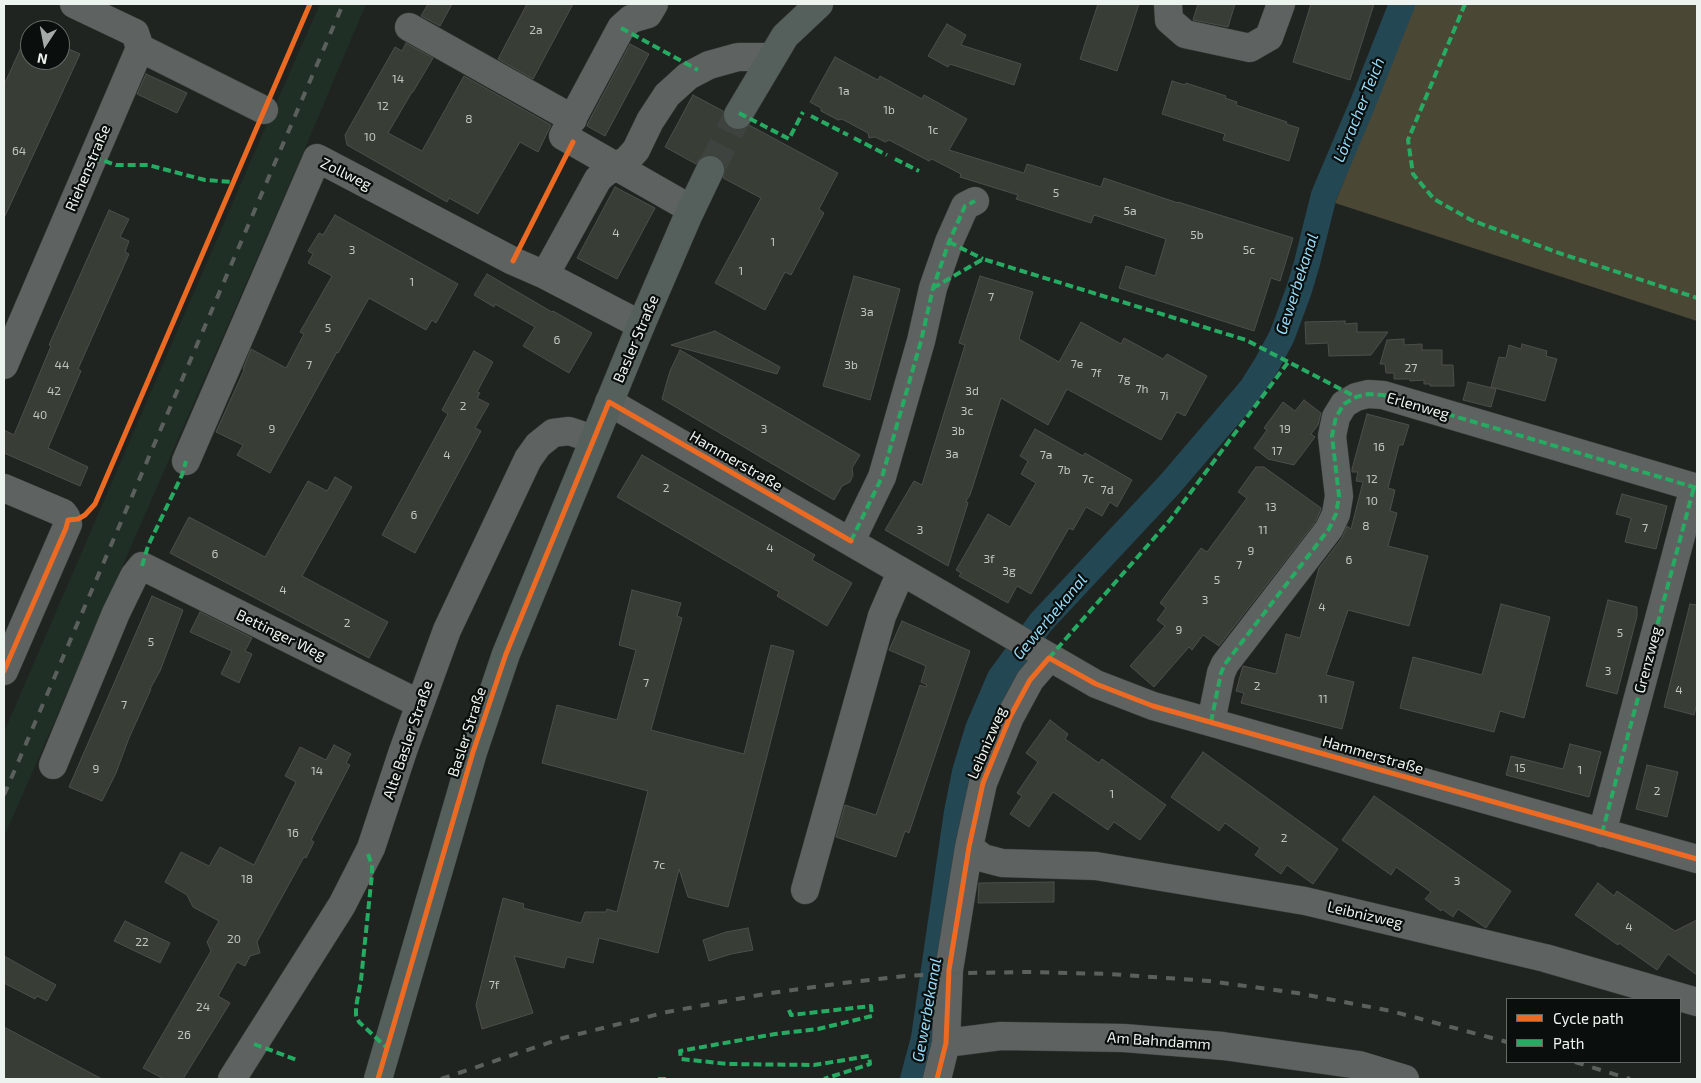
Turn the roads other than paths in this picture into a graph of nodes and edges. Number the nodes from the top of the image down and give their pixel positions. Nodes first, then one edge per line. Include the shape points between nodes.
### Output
1 (74, 4) edge
2 (654, 4) edge
3 (793, 4) edge
4 (818, 4) edge
5 (1168, 4) edge
6 (1282, 4) edge
7 (409, 27) dead end
8 (778, 47) junction
9 (140, 48) junction
10 (264, 110) dead end
11 (738, 115) tunnel mouth
12 (573, 119) junction
13 (617, 166) junction
14 (710, 170) tunnel mouth
15 (975, 201) dead end
16 (691, 209) junction
17 (545, 275) junction
18 (641, 325) junction
19 (4, 365) edge
20 (609, 402) junction
21 (593, 439) junction
22 (186, 461) dead end
23 (1696, 487) edge
24 (4, 488) edge
25 (850, 541) junction
26 (901, 572) junction
27 (1044, 655) junction
28 (4, 671) edge
29 (420, 704) junction
30 (1211, 722) junction
31 (53, 765) dead end
32 (1602, 833) junction
33 (969, 847) junction
34 (1697, 859) edge
35 (805, 890) dead end
36 (1697, 1002) edge
37 (946, 1043) junction
38 (232, 1079) edge
39 (378, 1079) edge
40 (937, 1079) edge
41 (1405, 1079) edge

1 - 9 street via 135,33
2 - 12 street via 648,14 631,19 621,28
3 - 8 main road
4 - 8 main road
5 - 6 street via 1169,20 1185,34 1250,48 1269,37
7 - 12 street
8 - 11 main road
8 - 13 street via 709,65 688,76 667,95 636,150
9 - 10 street
9 - 19 street, Riehenstraße
12 - 13 street via 563,136
13 - 16 street
13 - 17 street via 598,179
14 - 16 main road, Basler Straße
15 - 25 street via 965,206 949,242 933,288 882,477
16 - 18 main road, Basler Straße
17 - 18 street, Zollweg
17 - 22 street, Zollweg via 317,158
18 - 20 main road, Basler Straße
20 - 21 main road, Basler Straße
20 - 25 street, Hammerstraße
21 - 29 street, Alte Basler Straße via 569,431 553,433 538,445 528,460 447,630
21 - 39 main road, Basler Straße via 506,654 470,761
23 - 30 street, Erlenweg via 1383,395 1356,397 1344,404 1336,417 1332,436 1339,496 1336,514 1329,529 1225,664 1220,673
23 - 32 street, Grenzweg
24 - 28 street via 62,513 68,524
25 - 26 street, Hammerstraße
26 - 27 street, Hammerstraße
26 - 35 street via 882,616
27 - 30 street, Hammerstraße via 1096,684 1153,706
27 - 33 street, Leibnizweg via 994,754 983,783
29 - 31 street, Bettinger Weg via 142,566 116,613
29 - 38 street, Alte Basler Straße via 371,848 342,905
30 - 32 street, Hammerstraße
32 - 34 street, Hammerstraße
33 - 36 street, Leibnizweg via 983,858 1002,863 1096,866 1305,900 1546,958
33 - 37 street via 949,970
37 - 40 street
37 - 41 street, Am Bahndamm via 1001,1036 1124,1038 1223,1046 1349,1064

